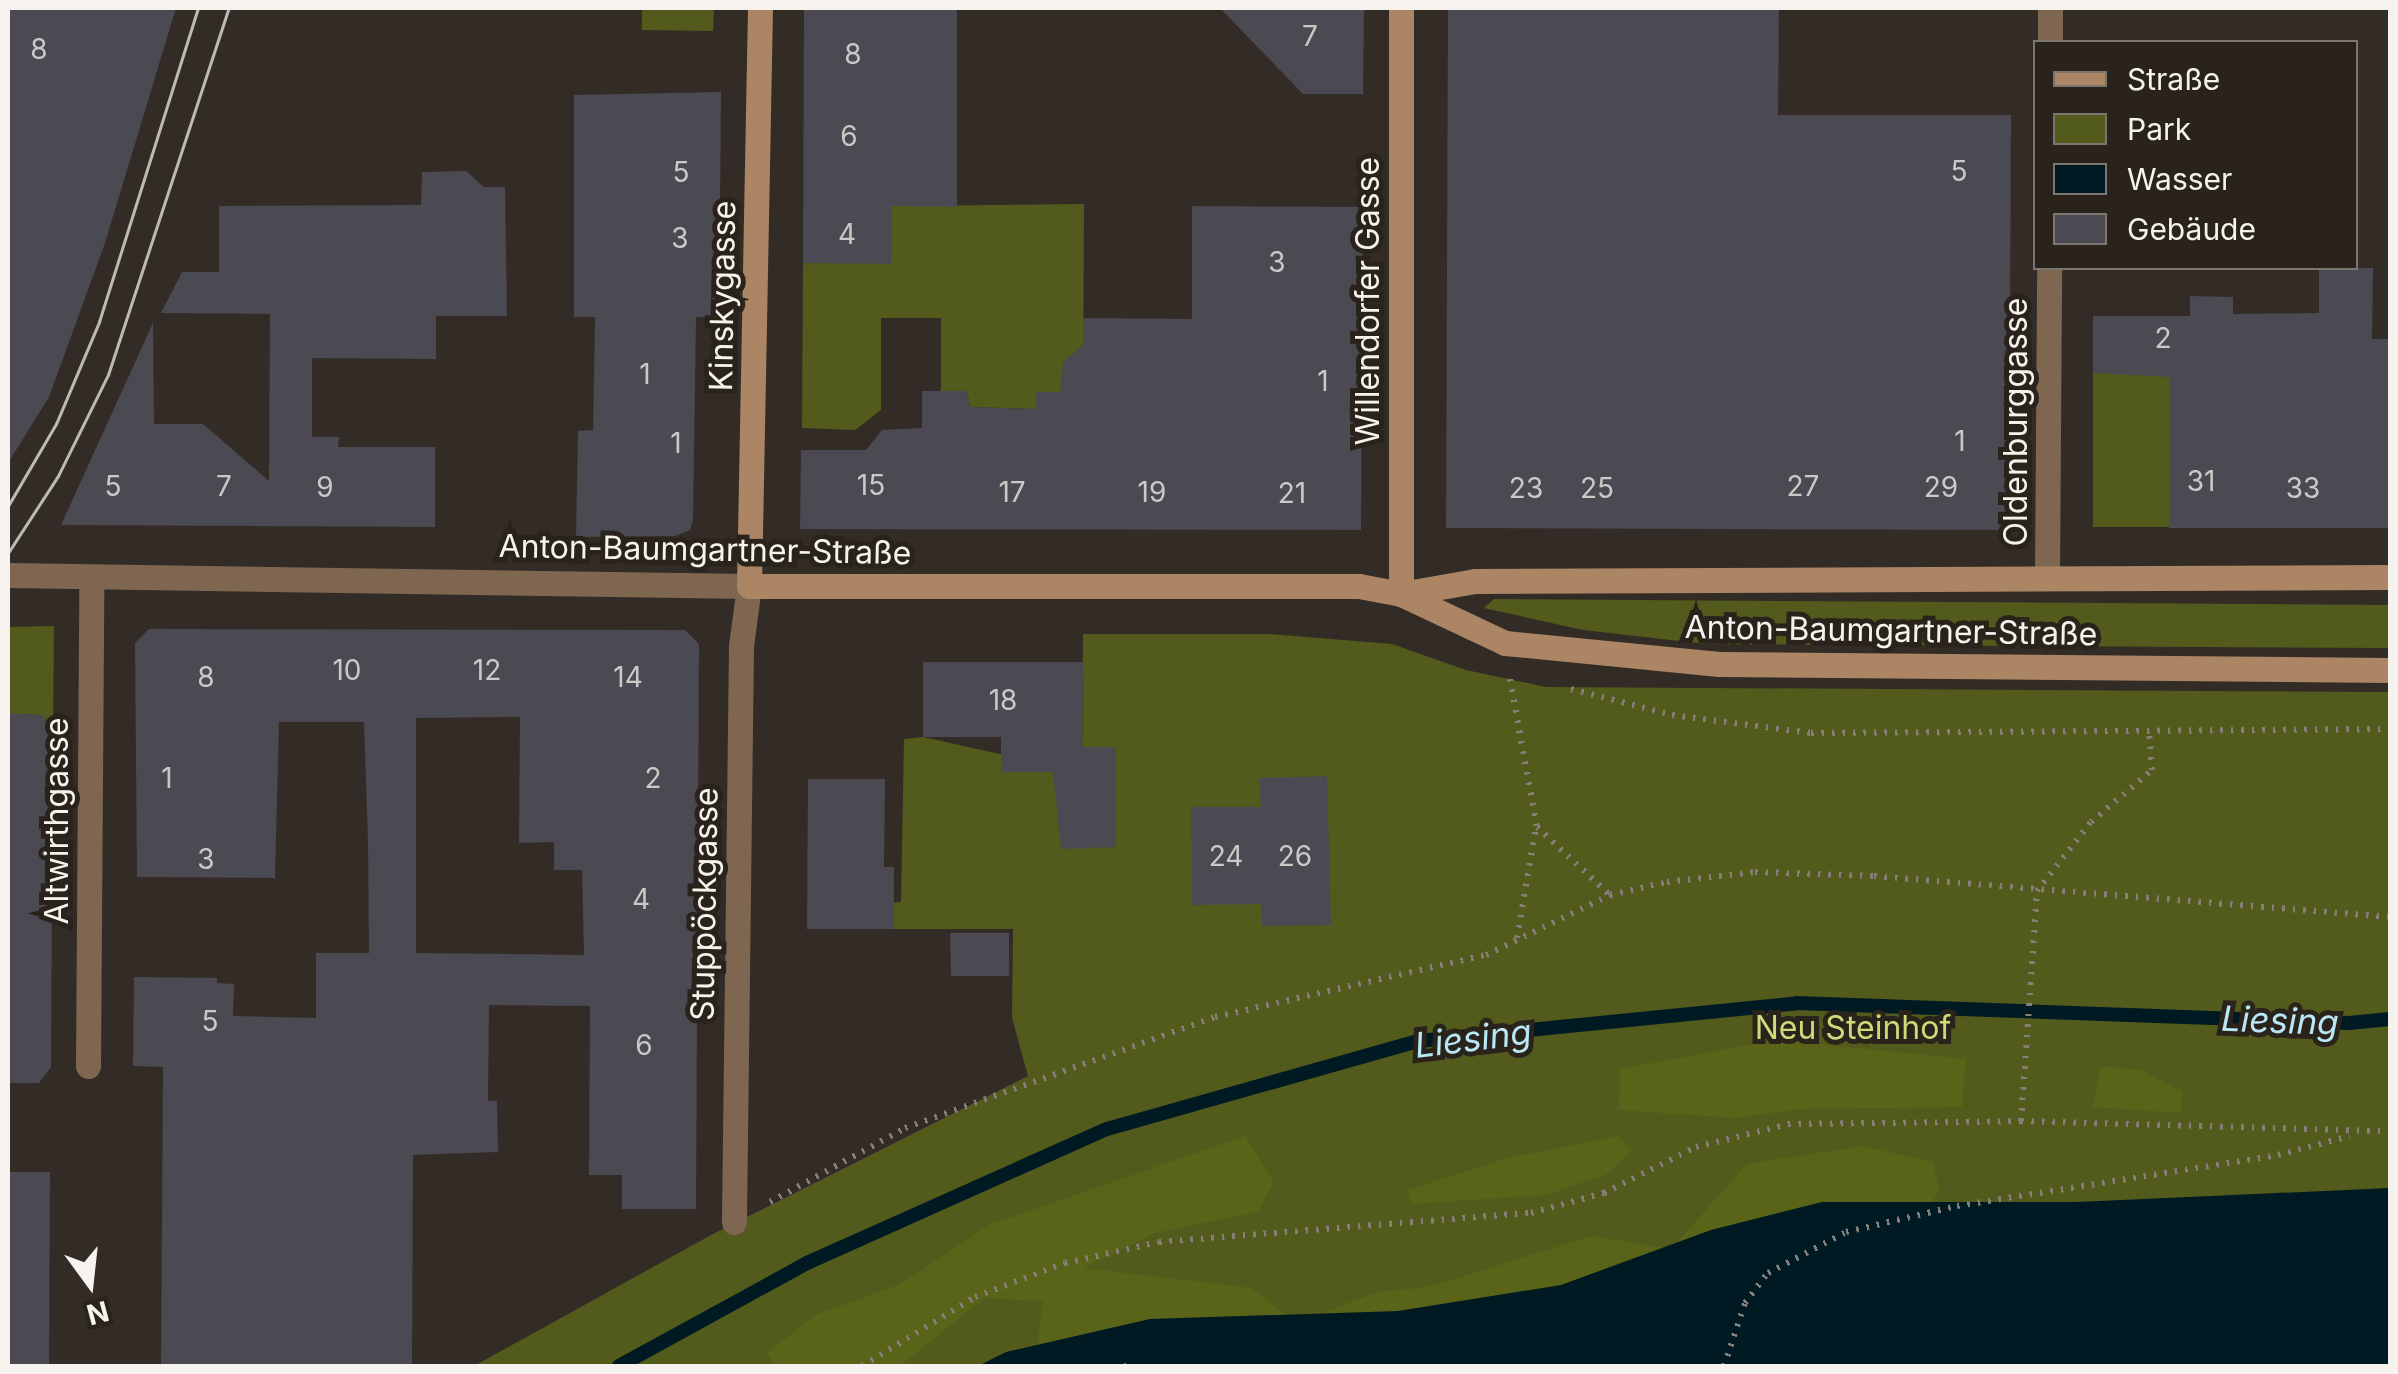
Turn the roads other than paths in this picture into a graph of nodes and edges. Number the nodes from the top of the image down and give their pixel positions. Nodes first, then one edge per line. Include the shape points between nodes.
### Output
1 (760, 8) edge
2 (1401, 8) edge
3 (2050, 8) edge
4 (2050, 40) edge
5 (2049, 270) edge
6 (8, 575) edge
7 (90, 576) junction
8 (2390, 577) edge
9 (2048, 578) junction
10 (749, 586) junction
11 (1401, 594) junction
12 (2390, 670) edge
13 (88, 1066) dead end
14 (734, 1222) road end

1 - 10 main road, Kinskygasse
2 - 11 main road, Willendorfer Gasse
3 - 4 street
5 - 9 street, Oldenburggasse
6 - 7 street, Anton-Baumgartner-Straße
7 - 10 street, Anton-Baumgartner-Straße
7 - 13 street, Altwirthgasse
8 - 9 main road, Anton-Baumgartner-Straße
9 - 11 main road, Anton-Baumgartner-Straße via 1475,581
10 - 11 main road, Anton-Baumgartner-Straße via 1339,586
10 - 14 street, Stuppöckgasse via 741,646
11 - 12 main road, Anton-Baumgartner-Straße via 1505,643 1720,664

